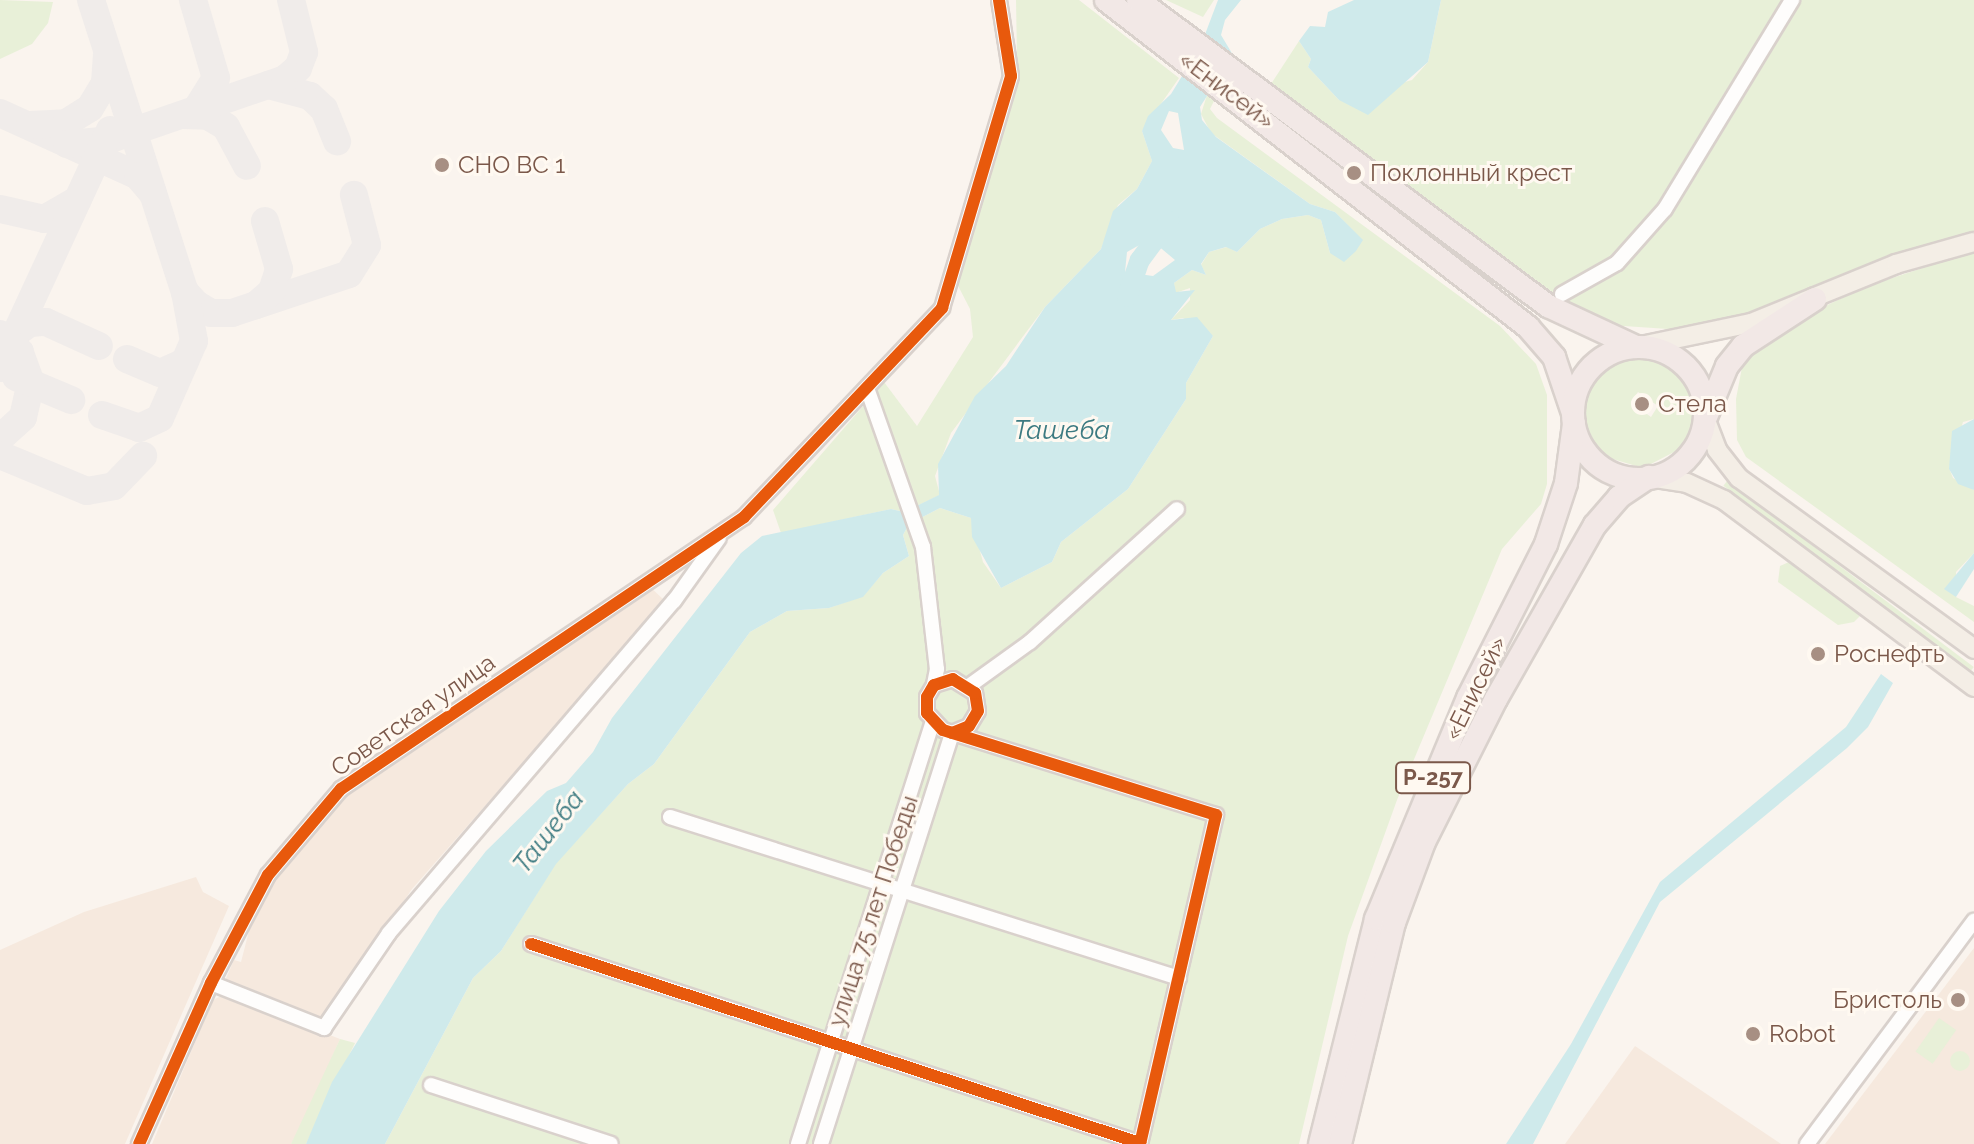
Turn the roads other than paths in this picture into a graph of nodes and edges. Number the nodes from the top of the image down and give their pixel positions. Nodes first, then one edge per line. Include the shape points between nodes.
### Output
1 (998, 0) edge
2 (1007, 0) edge
3 (1106, 0) edge
4 (1138, 0) edge
5 (1792, 0) edge
6 (1006, 25) junction
7 (1168, 34) junction
8 (1240, 88) junction
9 (1974, 242) edge
10 (1562, 294) dead end
11 (1815, 299) junction
12 (1636, 347) junction
13 (867, 388) junction
14 (1574, 418) junction
15 (1705, 418) junction
16 (1649, 477) junction
17 (1177, 509) dead end
18 (724, 531) junction
19 (923, 547) junction
20 (1974, 649) edge
21 (953, 679) junction
22 (934, 685) junction
23 (969, 686) junction
24 (1974, 687) edge
25 (932, 723) junction
26 (952, 733) junction
27 (670, 817) dead end
28 (880, 884) junction
29 (903, 891) junction
30 (1974, 921) edge
31 (531, 944) dead end
32 (1179, 978) junction
33 (211, 983) junction
34 (830, 1043) junction
35 (851, 1050) junction
36 (431, 1085) dead end
37 (139, 1144) edge
38 (611, 1144) edge
39 (798, 1144) edge
40 (821, 1144) edge
41 (1140, 1144) edge
42 (1320, 1144) edge
43 (1340, 1144) edge
44 (1807, 1144) edge

1 - 6 street
2 - 6 street
3 - 7 highway, «Енисей» / Р-257
4 - 7 highway, «Енисей» / Р-257
5 - 10 street via 1665,209 1617,263
6 - 13 street via 1011,76 942,308
7 - 8 highway, «Енисей» / Р-257
8 - 12 highway, «Енисей» / Р-257 via 1548,306
8 - 14 highway, «Енисей» / Р-257 via 1540,337 1559,368
9 - 11 main road via 1896,264
11 - 12 main road via 1725,331
11 - 15 highway via 1743,346 1727,366
12 - 14 highway, «Енисей» / Р-257 via 1612,352 1592,366 1580,383
12 - 15 highway, «Енисей» / Р-257 via 1665,352 1688,368 1701,389
13 - 18 street via 764,498
13 - 19 street
14 - 16 highway, «Енисей» / Р-257 via 1586,452 1600,466 1622,477
14 - 42 highway, «Енисей» / Р-257 via 1566,483 1546,544 1468,698 1376,919
15 - 16 highway, «Енисей» / Р-257 via 1690,455 1672,470
15 - 20 main road via 1717,450 1739,478
16 - 24 main road via 1687,483 1724,500
16 - 43 highway, «Енисей» / Р-257 via 1619,497 1595,525 1496,699 1424,842 1394,923
17 - 23 street via 1030,642
18 - 33 street, Советская улица via 341,789 268,875
18 - 33 street via 674,601 389,933 324,1028
19 - 21 street via 943,659
19 - 22 street
21 - 22 street
21 - 23 street
22 - 25 street via 926,705
23 - 26 street via 978,711 969,726
25 - 26 street
25 - 28 street, улица 75 лет Победы
26 - 29 street, улица 75 лет Победы
26 - 32 street via 1216,815
27 - 28 street
28 - 29 street
28 - 34 street, улица 75 лет Победы
29 - 32 street
29 - 35 street, улица 75 лет Победы
30 - 44 street
31 - 34 street
32 - 41 street
33 - 37 street, Советская улица
34 - 35 street
34 - 39 street, улица 75 лет Победы
35 - 40 street, улица 75 лет Победы
35 - 41 street
36 - 38 street

